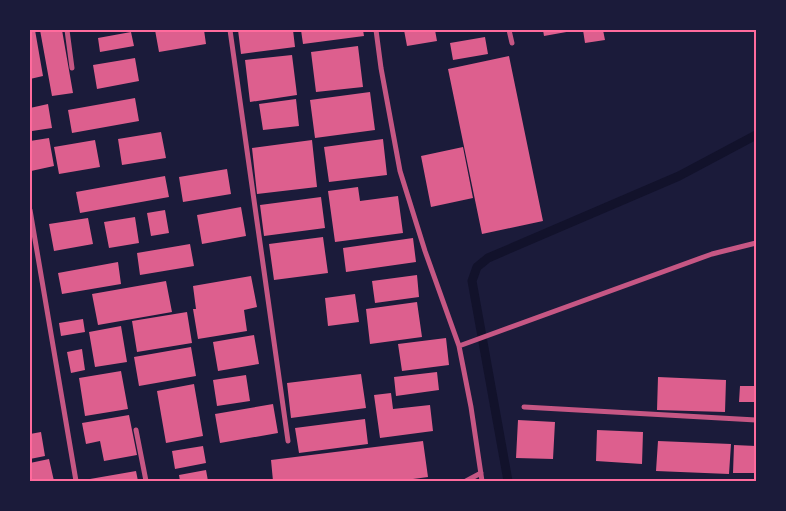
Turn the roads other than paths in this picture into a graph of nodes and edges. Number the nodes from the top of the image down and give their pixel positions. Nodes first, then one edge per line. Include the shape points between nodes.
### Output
1 (67, 30) edge
2 (230, 30) edge
3 (376, 30) edge
4 (509, 30) edge
5 (512, 43) dead end
6 (72, 68) dead end
7 (30, 210) edge
8 (756, 243) edge
9 (459, 346) junction
10 (524, 407) dead end
11 (756, 420) edge
12 (136, 430) dead end
13 (288, 441) dead end
14 (481, 473) junction
15 (76, 481) edge
16 (146, 481) edge
17 (466, 481) edge
18 (482, 481) edge

1 - 6 street
2 - 13 street
3 - 9 street via 400,171
4 - 5 street
7 - 15 street
8 - 9 street via 712,254
9 - 14 street
10 - 11 street
12 - 16 street
14 - 17 street
14 - 18 street

